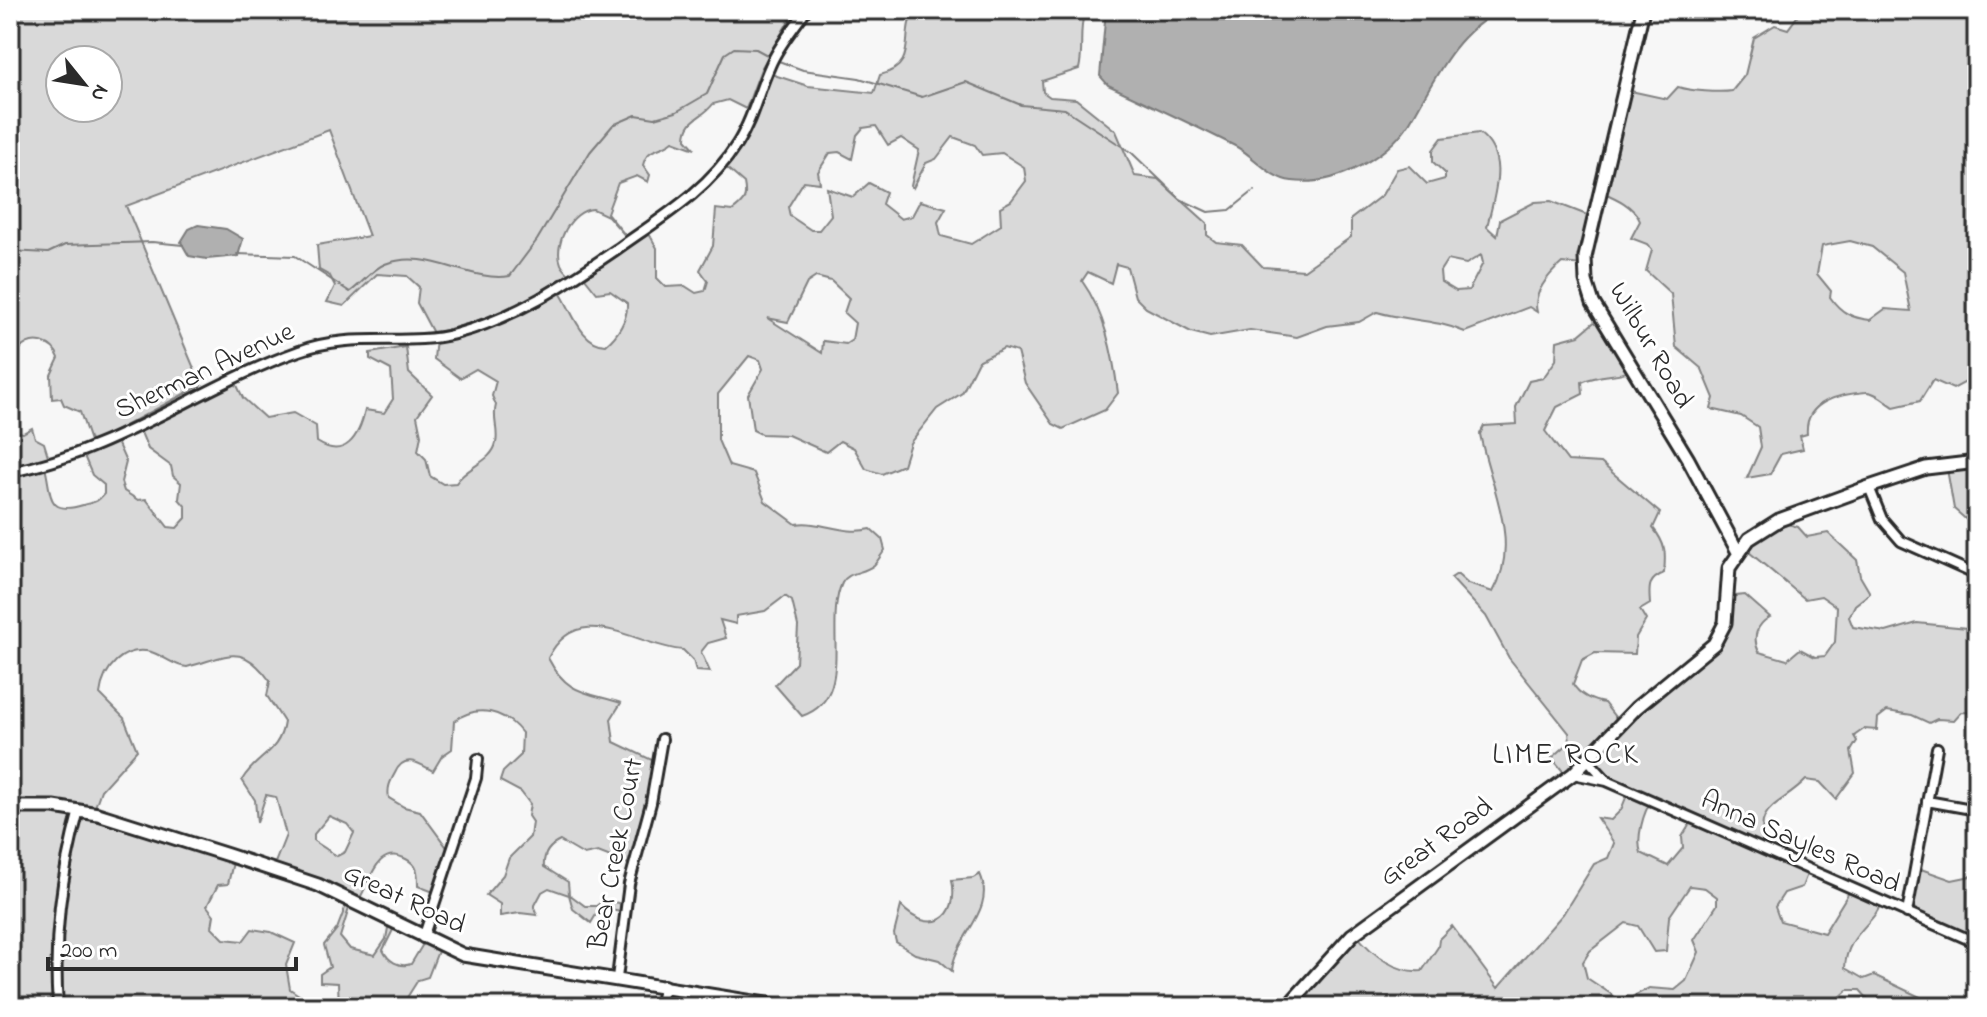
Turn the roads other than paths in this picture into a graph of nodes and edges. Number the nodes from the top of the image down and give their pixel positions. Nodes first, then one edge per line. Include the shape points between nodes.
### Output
1 (806, 10) edge
2 (1643, 10) edge
3 (1977, 462) edge
4 (10, 472) edge
5 (1869, 487) junction
6 (1738, 552) junction
7 (1977, 575) edge
8 (662, 739) dead end
9 (1937, 748) dead end
10 (478, 759) dead end
11 (1588, 760) junction
12 (1573, 774) junction
13 (1607, 781) junction
14 (1927, 801) junction
15 (10, 807) edge
16 (79, 810) junction
17 (1977, 810) edge
18 (1907, 913) junction
19 (423, 938) junction
20 (1977, 943) edge
21 (617, 978) junction
22 (664, 985) junction
23 (58, 1007) edge
24 (659, 1007) edge
25 (785, 1007) edge
26 (1287, 1007) edge

1 - 4 street, Sherman Avenue via 770,66 749,124 725,163 670,215 550,295 452,335 312,346 182,401 83,454
2 - 6 street, Wilbur Road via 1584,270 1593,303
3 - 5 street via 1926,468
5 - 6 street via 1779,520
5 - 7 street via 1882,519 1901,541
6 - 11 street, Great Road via 1729,568 1725,623 1718,639 1636,708
8 - 21 street, Bear Creek Court via 629,884
9 - 14 street
10 - 19 street
11 - 12 street, Great Road
11 - 13 street, Anna Sayles Road
12 - 13 street, Anna Sayles Road
12 - 26 street, Great Road via 1352,935
13 - 18 street, Anna Sayles Road
14 - 17 street
14 - 18 street
15 - 16 street, Great Road
16 - 19 street, Great Road via 298,878
16 - 23 street via 57,917
18 - 20 street, Anna Sayles Road
19 - 21 street, Great Road via 480,959
21 - 22 street, Great Road
22 - 24 street
22 - 25 street, Great Road

